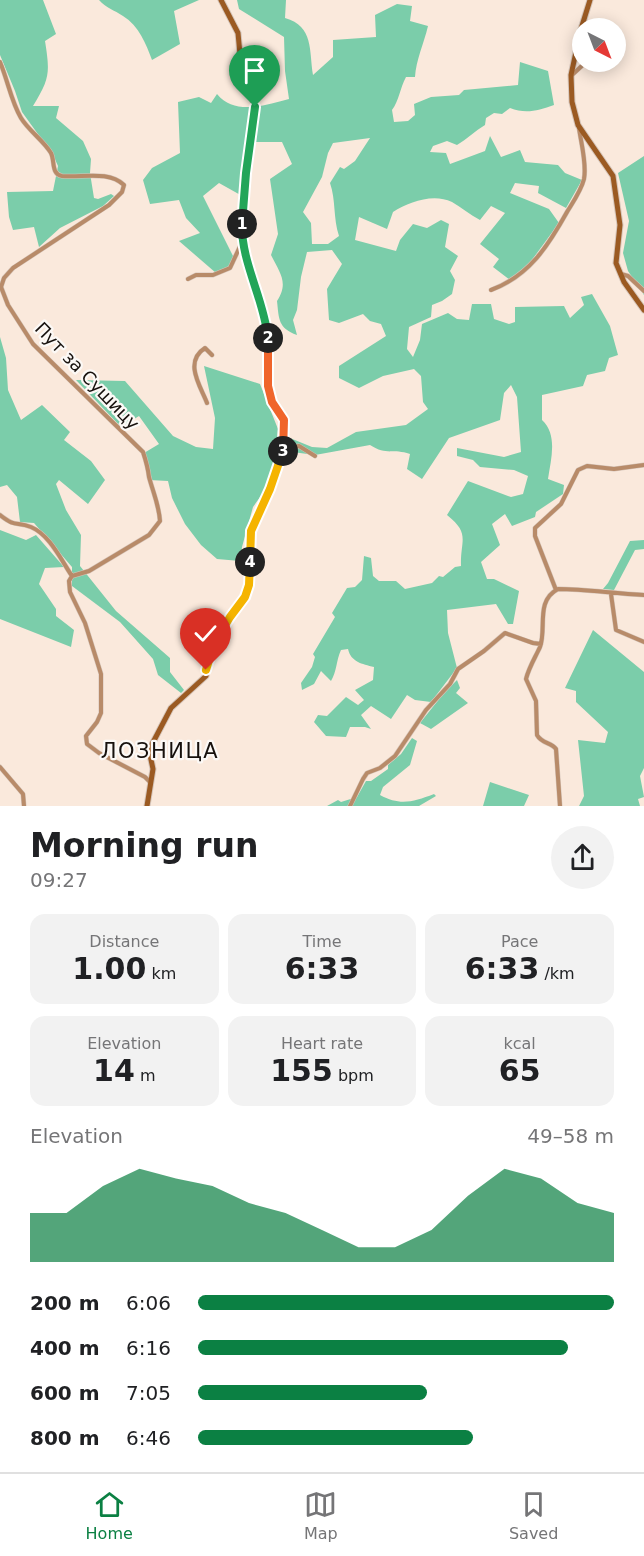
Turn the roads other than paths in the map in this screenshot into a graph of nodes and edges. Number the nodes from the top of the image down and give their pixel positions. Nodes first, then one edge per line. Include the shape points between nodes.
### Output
1 (220, 0) edge
2 (590, 0) edge
3 (0, 62) edge
4 (574, 72) edge
5 (571, 75) junction
6 (578, 126) junction
7 (243, 240) junction
8 (620, 274) junction
9 (188, 279) dead end
10 (491, 290) dead end
11 (644, 291) edge
12 (644, 310) edge
13 (212, 356) dead end
14 (207, 403) dead end
15 (283, 448) junction
16 (315, 456) dead end
17 (644, 465) edge
18 (0, 515) edge
19 (72, 576) junction
20 (556, 590) junction
21 (611, 594) junction
22 (644, 595) edge
23 (644, 642) edge
24 (541, 644) junction
25 (0, 767) edge
26 (150, 782) junction
27 (24, 806) edge
28 (147, 806) edge
29 (350, 806) edge
30 (560, 806) edge

1 - 7 street via 238,33 241,65 255,107 243,197
2 - 5 street
3 - 19 street, Пут за Сушицу via 16,110 51,153 55,172 60,176 109,178 124,185 123,192 109,205 19,264 4,278 1,287 33,344 143,452 159,506 160,521 149,535 89,571
4 - 5 street
5 - 6 street
6 - 8 street via 615,181 620,225 616,263
6 - 10 street via 584,176 576,197 531,267
7 - 9 street via 230,268
7 - 15 street via 267,326 268,386 272,402 284,420
8 - 11 street
8 - 12 street
13 - 14 street via 204,348 195,358 195,379
15 - 16 street via 300,446
15 - 26 street via 251,531 245,597 214,644 206,676 171,708 158,732 149,750 153,769
17 - 20 street via 614,469 582,467 561,504 535,528
18 - 19 street via 11,524 28,526 41,534
19 - 26 street via 70,592 85,623 101,674 101,712 86,736 87,744
20 - 21 street
20 - 24 street via 543,612
21 - 22 street
21 - 23 street via 616,630
24 - 29 street via 505,633 461,665 395,756 367,773
24 - 30 street via 526,679 536,701 536,733 556,749
25 - 27 street via 23,794
26 - 28 street

